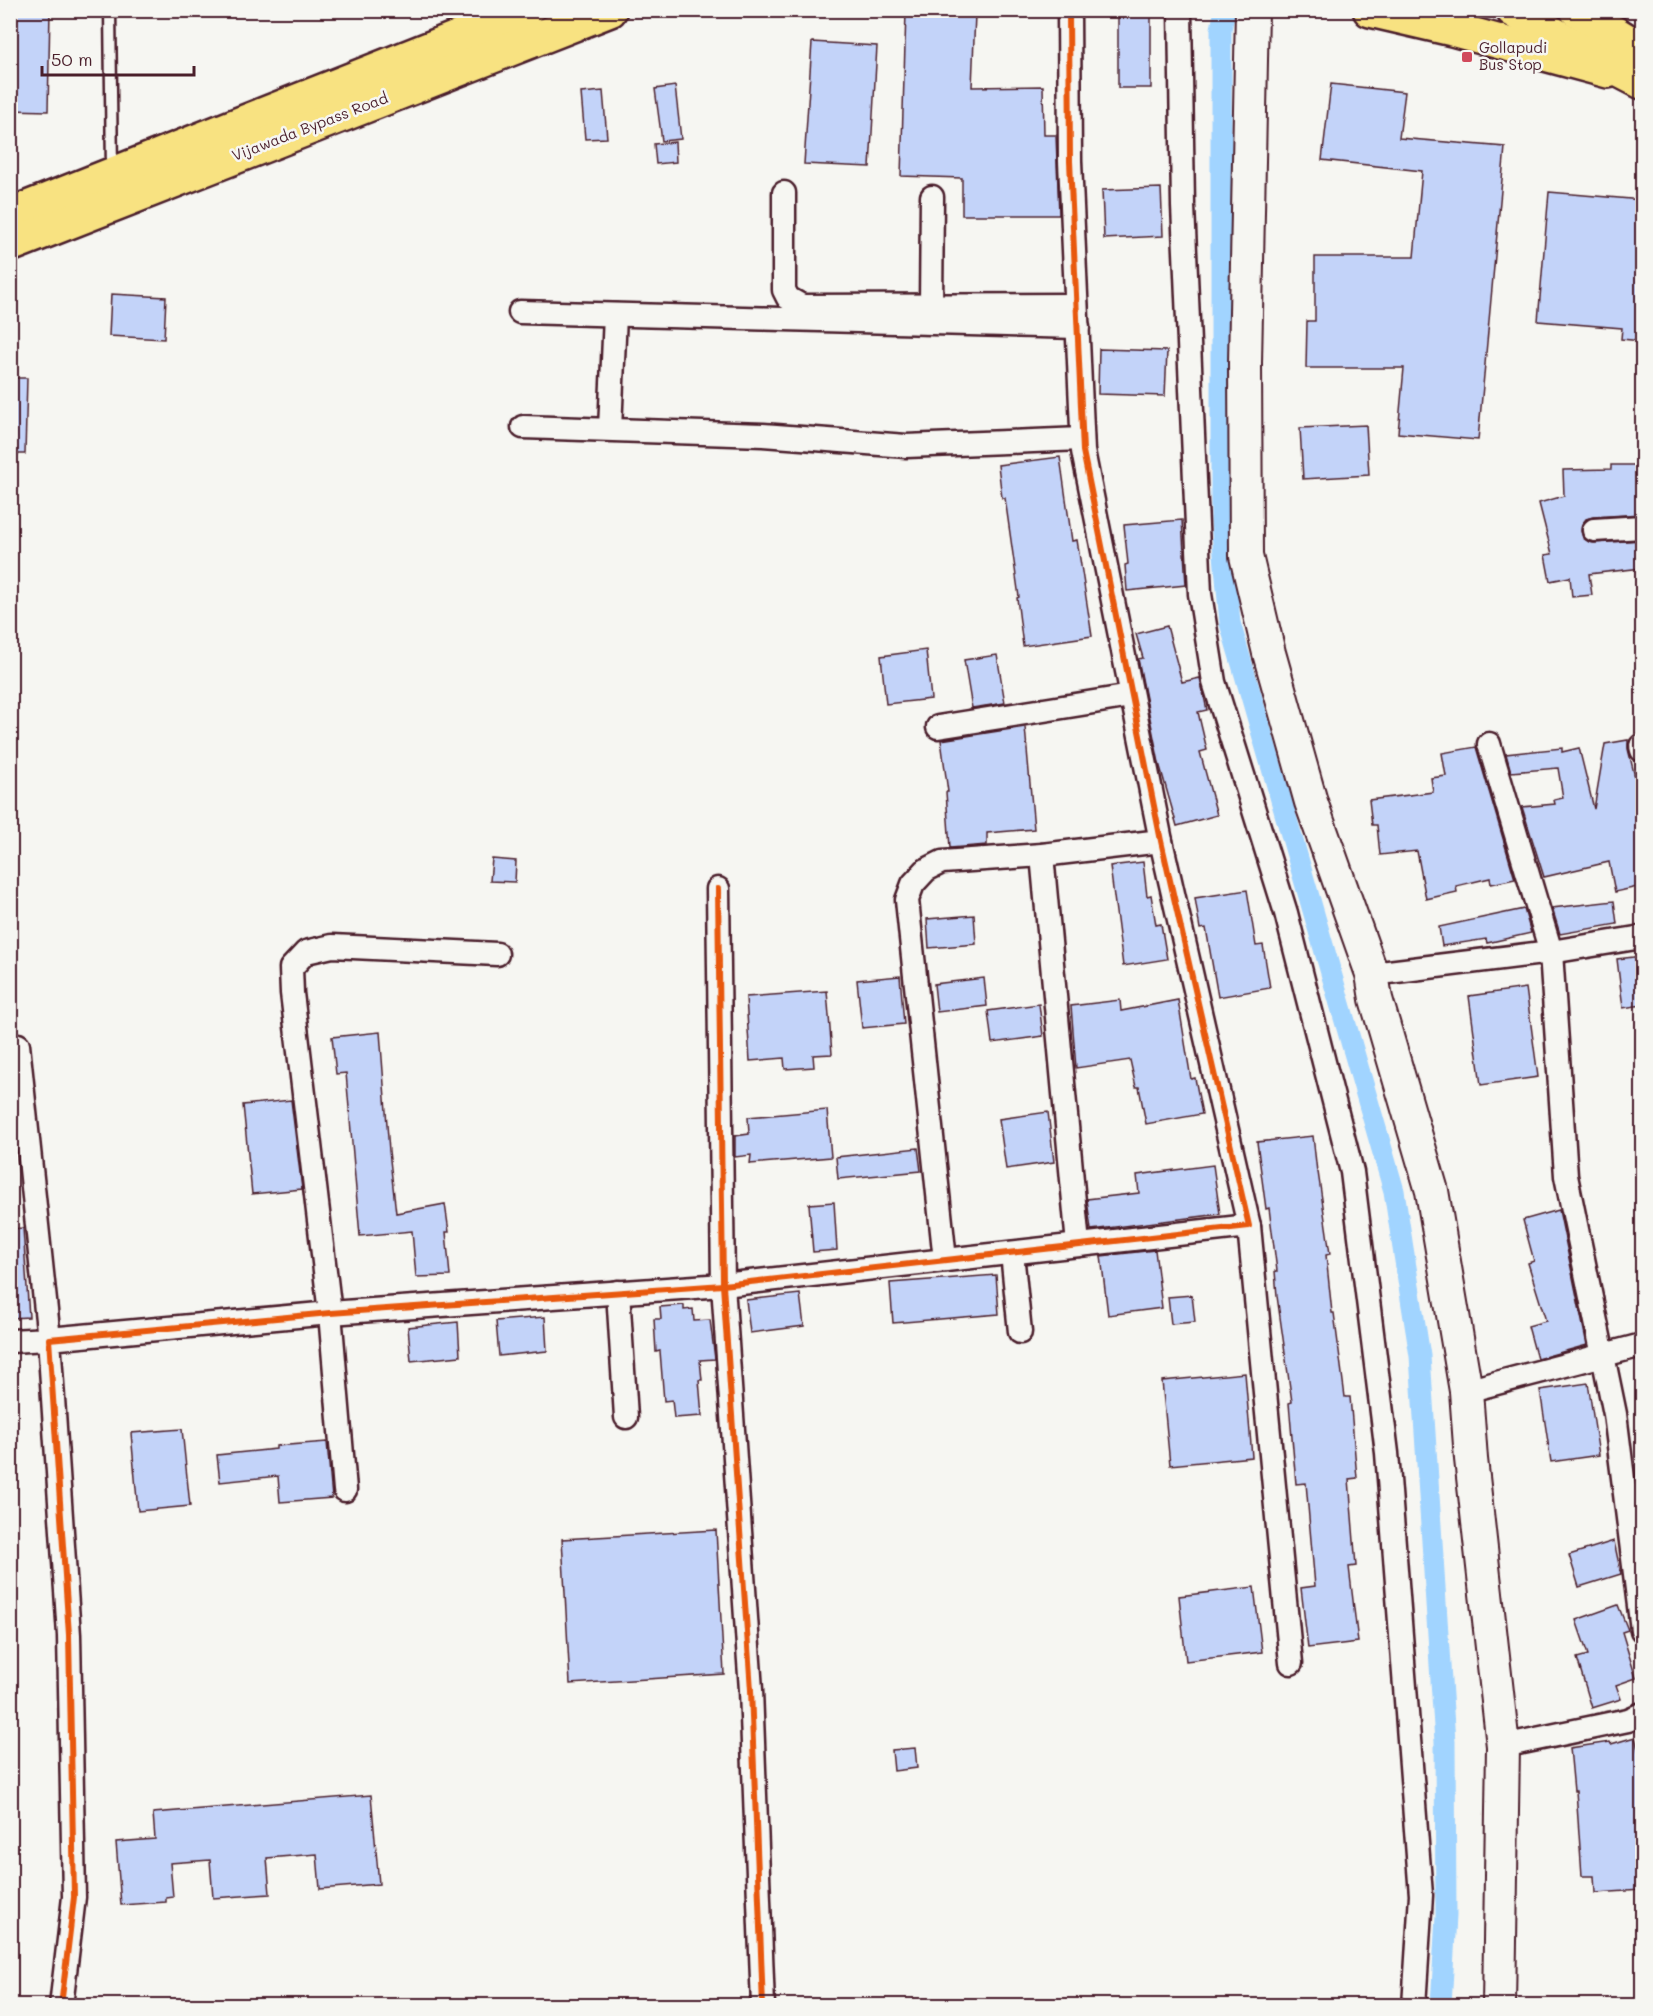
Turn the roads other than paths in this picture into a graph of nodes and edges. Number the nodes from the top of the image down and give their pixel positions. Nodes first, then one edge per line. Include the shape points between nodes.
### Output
1 (110, 10) edge
2 (527, 10) edge
3 (610, 10) edge
4 (1069, 10) edge
5 (1180, 10) edge
6 (1252, 10) edge
7 (1370, 10) edge
8 (1513, 10) edge
9 (1577, 10) edge
10 (1641, 60) edge
11 (112, 175) junction
12 (784, 193) dead end
13 (932, 197) dead end
14 (10, 215) edge
15 (10, 245) edge
16 (931, 306) junction
17 (520, 312) dead end
18 (615, 315) junction
19 (1077, 316) junction
20 (523, 426) dead end
21 (610, 429) junction
22 (1082, 439) junction
23 (1642, 527) edge
24 (1594, 530) dead end
25 (1131, 696) junction
26 (938, 727) dead end
27 (1489, 744) dead end
28 (1161, 841) junction
29 (1042, 855) junction
30 (718, 889) dead end
31 (1642, 937) edge
32 (1551, 952) junction
33 (497, 954) dead end
34 (1372, 974) junction
35 (10, 1045) edge
36 (1249, 1226) junction
37 (1078, 1245) junction
38 (1012, 1252) junction
39 (945, 1260) junction
40 (723, 1285) junction
41 (618, 1293) junction
42 (330, 1313) junction
43 (1020, 1332) dead end
44 (49, 1339) junction
45 (10, 1341) edge
46 (1642, 1345) edge
47 (1604, 1355) junction
48 (1466, 1391) junction
49 (626, 1417) dead end
50 (345, 1490) dead end
51 (1642, 1630) edge
52 (1291, 1663) dead end
53 (1642, 1714) edge
54 (1503, 1746) junction
55 (61, 2006) edge
56 (763, 2006) edge
57 (1414, 2006) edge
58 (1499, 2006) edge

1 - 11 lane
2 - 11 main road, Vijawada Bypass Road
3 - 15 main road, Vijawada Bypass Road
4 - 19 street
5 - 57 street via 1182,206 1200,594 1214,682 1286,914 1352,1172 1387,1453 1421,1895
6 - 34 street via 1245,363 1246,556 1311,802
7 - 10 main road via 1452,29
8 - 10 main road
9 - 10 main road
11 - 14 main road, Vijawada Bypass Road
12 - 16 street via 783,283 793,303
13 - 16 street
16 - 19 street
17 - 18 street
18 - 19 street
18 - 21 street
19 - 22 street
20 - 21 street
21 - 22 street via 906,446
22 - 25 street
23 - 24 street
25 - 26 street
25 - 28 street
27 - 32 street
28 - 29 street
28 - 36 street
29 - 37 street
29 - 39 street via 942,862 926,870 913,884 907,900
30 - 40 street
31 - 32 street
32 - 34 street
32 - 47 street via 1566,1176
33 - 42 street via 332,946 306,952 291,968
34 - 48 street via 1432,1191
35 - 44 street via 18,1045
36 - 37 street
36 - 52 street
37 - 38 street
38 - 39 street
38 - 43 street
39 - 40 street
40 - 41 street
40 - 56 street via 751,1690
41 - 42 street
41 - 49 street
42 - 44 street
42 - 50 street
44 - 45 street
44 - 55 street via 69,1635 74,1897
46 - 47 street
47 - 48 street
47 - 51 street
48 - 54 street
53 - 54 street
54 - 58 street

